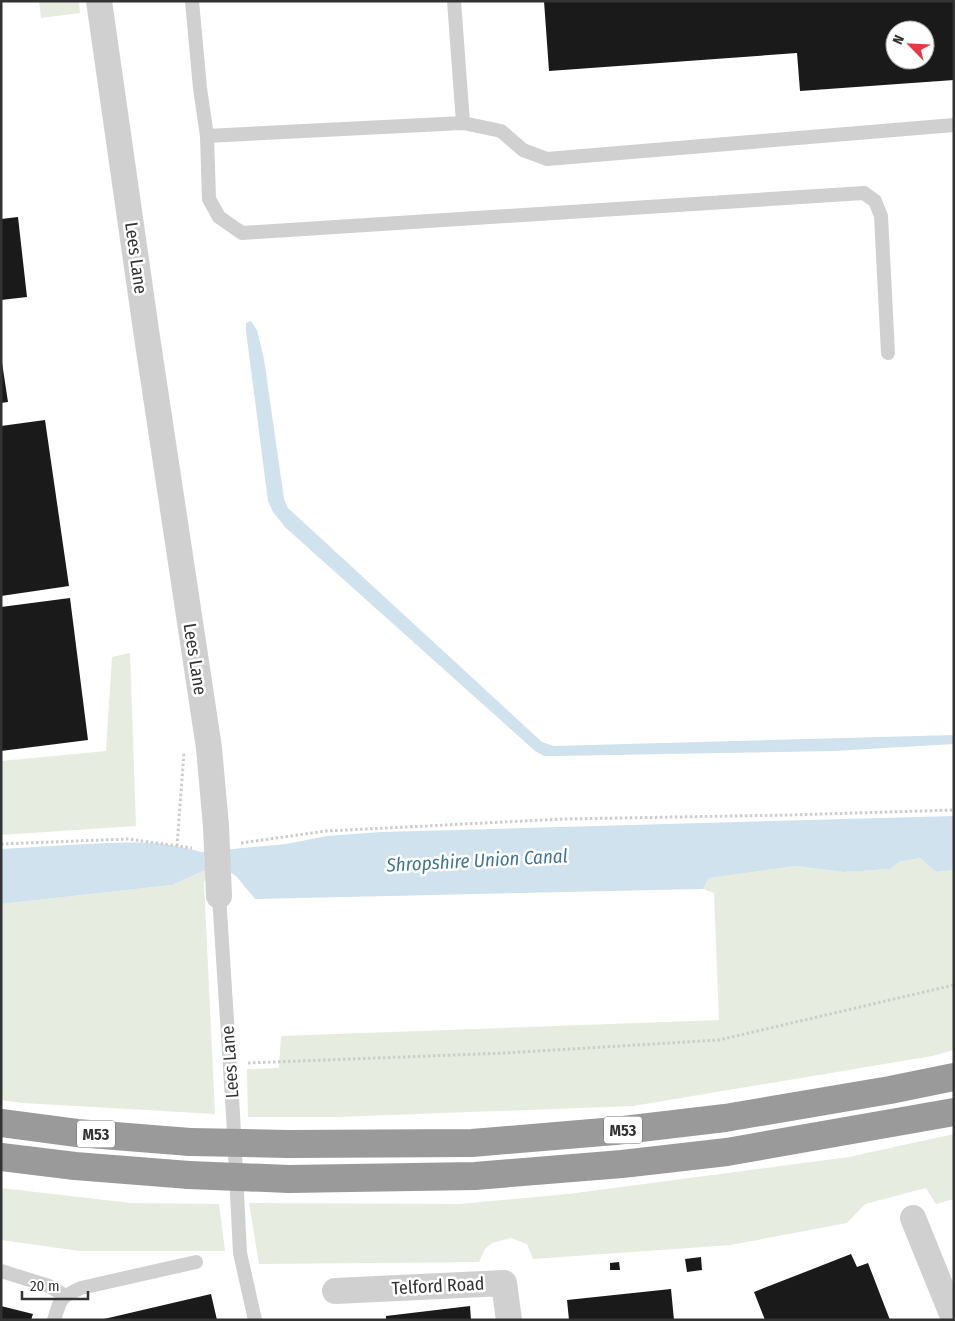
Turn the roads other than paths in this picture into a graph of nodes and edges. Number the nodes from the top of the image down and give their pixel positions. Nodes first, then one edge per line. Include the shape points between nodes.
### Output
1 (99, 1) edge
2 (192, 1) edge
3 (454, 1) edge
4 (463, 123) junction
5 (954, 125) edge
6 (207, 136) junction
7 (888, 353) dead end
8 (219, 896) joint
9 (954, 1077) edge
10 (954, 1112) edge
11 (1, 1123) edge
12 (1, 1157) edge
13 (912, 1218) dead end
14 (196, 1262) dead end
15 (1, 1271) edge
16 (335, 1291) dead end
17 (64, 1295) junction
18 (954, 1319) edge
19 (54, 1320) edge
20 (255, 1320) edge
21 (509, 1320) edge

1 - 8 street, Lees Lane, bridge via 209,748
2 - 6 lane
3 - 4 lane
4 - 5 lane via 501,131 523,150 547,159
4 - 6 lane
6 - 7 lane via 209,199 219,217 242,233 864,193 875,201 881,216
8 - 20 lane, Lees Lane via 240,1253
9 - 11 highway, M53, bridge via 725,1118 472,1143 190,1142
10 - 12 highway, M53, bridge via 728,1152 475,1176 189,1176
13 - 18 street
14 - 17 lane via 81,1288
15 - 17 lane via 49,1286
16 - 21 street, Telford Road via 504,1283
17 - 19 lane

